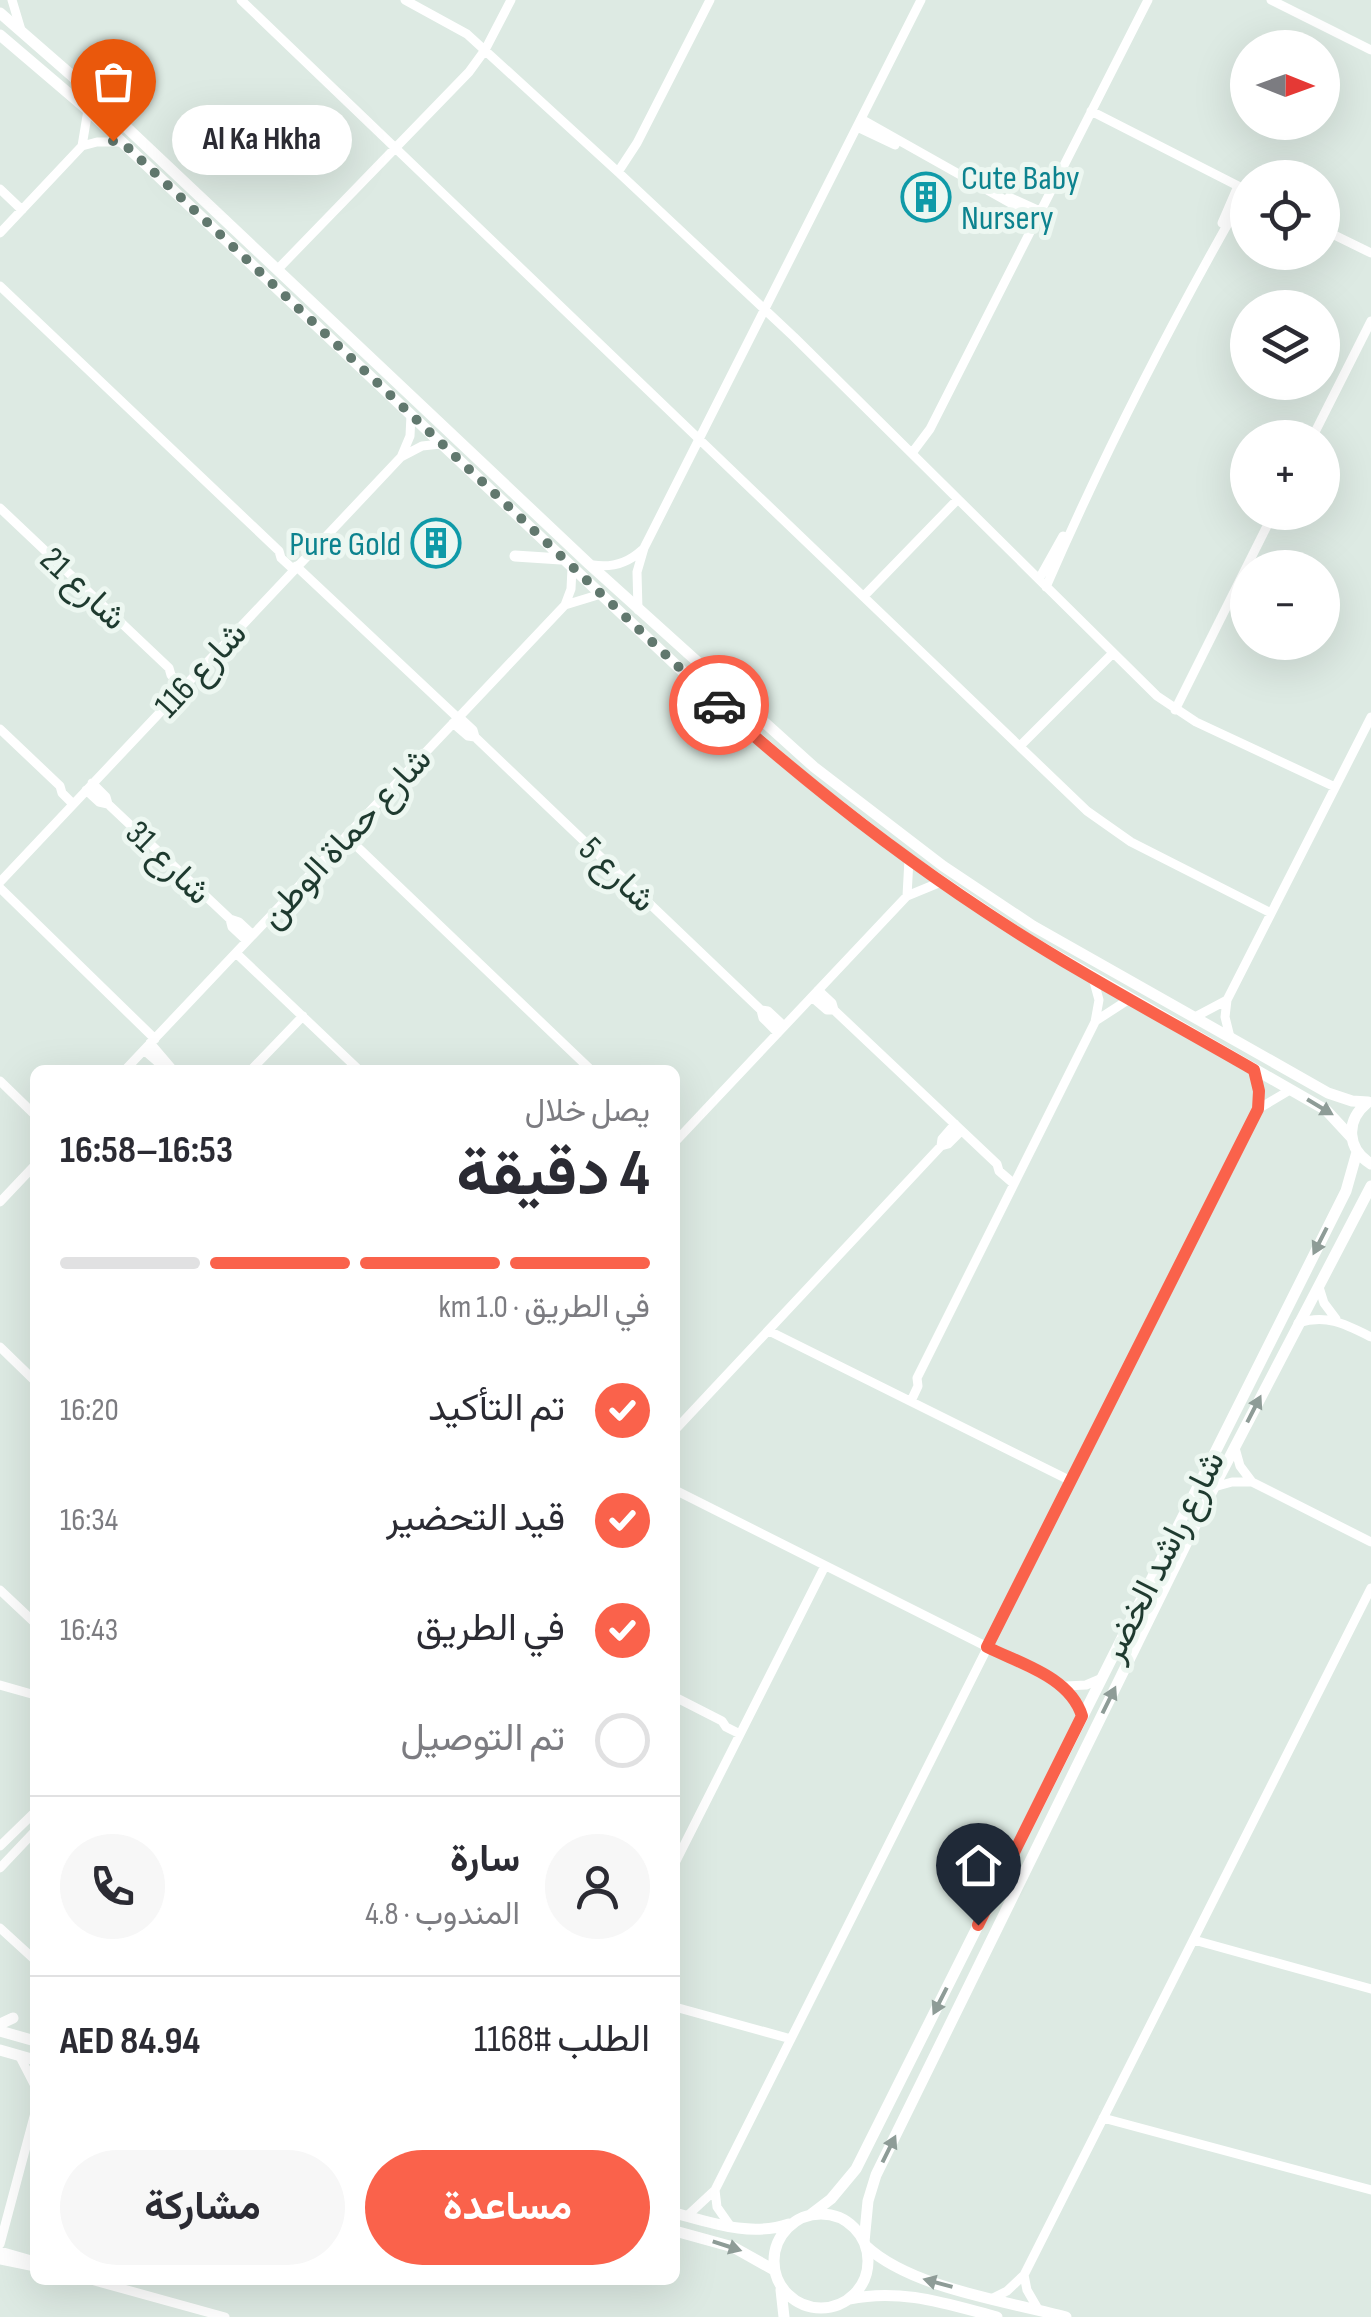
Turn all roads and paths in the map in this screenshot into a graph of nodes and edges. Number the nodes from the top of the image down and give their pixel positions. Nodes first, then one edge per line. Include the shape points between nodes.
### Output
1 (12, 0) edge
2 (240, 0) edge
3 (405, 0) edge
4 (511, 0) edge
5 (710, 0) edge
6 (921, 0) edge
7 (1148, 0) edge
8 (1271, 0) edge
9 (0, 13) edge
10 (20, 30) junction
11 (0, 36) edge
12 (485, 50) junction
13 (1371, 50) edge
14 (88, 110) junction
15 (1091, 111) junction
16 (859, 123) junction
17 (122, 142) junction
18 (82, 146) junction
19 (395, 147) junction
20 (618, 172) junction
21 (1230, 182) edge
22 (0, 189) edge
23 (22, 210) junction
24 (1039, 215) junction
25 (1230, 216) edge
26 (0, 233) edge
27 (1340, 238) edge
28 (1371, 253) edge
29 (277, 270) junction
30 (0, 286) edge
31 (764, 310) junction
32 (1371, 321) edge
33 (411, 415) junction
34 (1321, 420) edge
35 (700, 438) junction
36 (441, 444) junction
37 (912, 453) junction
38 (401, 457) junction
39 (958, 499) junction
40 (0, 508) edge
41 (1265, 530) edge
42 (644, 548) junction
43 (515, 556) dead end
44 (568, 564) junction
45 (588, 564) junction
46 (296, 566) junction
47 (1043, 583) junction
48 (600, 594) junction
49 (864, 596) junction
50 (565, 605) junction
51 (638, 610) junction
52 (1112, 653) junction
53 (186, 684) junction
54 (1175, 710) junction
55 (1371, 717) edge
56 (457, 719) junction
57 (0, 729) edge
58 (1021, 746) junction
59 (1335, 788) junction
60 (83, 794) junction
61 (346, 836) junction
62 (909, 859) junction
63 (941, 882) junction
64 (0, 885) edge
65 (907, 896) junction
66 (1272, 913) junction
67 (250, 938) junction
68 (236, 953) junction
69 (1093, 978) junction
70 (815, 994) junction
71 (1130, 998) junction
72 (1227, 1000) junction
73 (302, 1016) junction
74 (1195, 1017) junction
75 (1095, 1022) junction
76 (781, 1030) junction
77 (1230, 1037) junction
78 (150, 1044) junction
79 (130, 1065) edge
80 (164, 1065) edge
81 (256, 1065) edge
82 (354, 1065) edge
83 (586, 1065) edge
84 (1254, 1070) junction
85 (0, 1081) edge
86 (1290, 1090) junction
87 (1370, 1102) edge
88 (30, 1109) edge
89 (1258, 1109) junction
90 (958, 1127) junction
91 (680, 1137) edge
92 (1351, 1137) junction
93 (1357, 1152) junction
94 (1371, 1164) edge
95 (30, 1170) edge
96 (1016, 1180) junction
97 (1371, 1186) edge
98 (0, 1202) edge
99 (1319, 1284) junction
100 (1336, 1319) junction
101 (1298, 1323) junction
102 (769, 1331) junction
103 (1371, 1337) edge
104 (0, 1347) edge
105 (30, 1376) edge
106 (906, 1399) junction
107 (680, 1425) edge
108 (1234, 1447) junction
109 (1069, 1480) junction
110 (1252, 1482) junction
111 (1214, 1488) junction
112 (680, 1493) edge
113 (1371, 1542) edge
114 (826, 1566) junction
115 (1371, 1588) edge
116 (0, 1590) edge
117 (30, 1619) edge
118 (987, 1647) junction
119 (1100, 1680) junction
120 (1063, 1685) junction
121 (0, 1686) edge
122 (30, 1694) edge
123 (680, 1699) edge
124 (1082, 1716) junction
125 (742, 1730) junction
126 (30, 1816) edge
127 (30, 1835) edge
128 (5, 1836) edge
129 (0, 1846) edge
130 (680, 1853) edge
131 (0, 1868) edge
132 (0, 1928) edge
133 (1194, 1940) junction
134 (30, 1955) edge
135 (1371, 1989) edge
136 (680, 2008) edge
137 (13, 2018) dead end
138 (0, 2028) edge
139 (30, 2038) edge
140 (791, 2039) junction
141 (0, 2050) edge
142 (19, 2056) junction
143 (30, 2059) edge
144 (30, 2077) edge
145 (1103, 2118) junction
146 (30, 2132) edge
147 (715, 2190) junction
148 (1371, 2190) edge
149 (681, 2214) edge
150 (810, 2214) junction
151 (793, 2222) junction
152 (731, 2227) junction
153 (680, 2232) edge
154 (865, 2244) junction
155 (0, 2247) edge
156 (0, 2260) edge
157 (30, 2262) edge
158 (30, 2263) edge
159 (774, 2270) junction
160 (1024, 2275) junction
161 (108, 2285) edge
162 (780, 2286) junction
163 (992, 2298) junction
164 (843, 2302) junction
165 (1038, 2310) junction
166 (225, 2317) edge
167 (784, 2317) edge
168 (822, 2317) edge
169 (998, 2317) edge
170 (1066, 2317) edge

1 - 10 street
2 - 19 street
3 - 12 street
4 - 12 street
5 - 20 street
6 - 16 street
7 - 15 street
8 - 13 street
9 - 10 street
10 - 29 street
11 - 14 street
12 - 19 street
12 - 20 street
14 - 17 street
14 - 18 street
15 - 21 street
15 - 24 street
16 - 24 street
16 - 31 street
17 - 18 street
17 - 33 street
18 - 23 street
19 - 29 street
19 - 35 street
20 - 31 street
22 - 23 street
23 - 26 street
24 - 37 street via 930,430
25 - 47 street
27 - 28 street
29 - 45 street
30 - 46 street, شارع 5
31 - 35 street
31 - 37 street
32 - 34 street
33 - 36 street
33 - 38 street
35 - 42 street
35 - 49 street
36 - 38 street, شارع 116
36 - 44 street
37 - 39 street
38 - 46 street, شارع 116
39 - 47 street
39 - 49 street
40 - 53 street, شارع 21
41 - 54 street
42 - 45 street via 614,566
42 - 51 street
43 - 44 street
44 - 48 street
44 - 50 street
45 - 51 street
46 - 53 street, شارع 116
46 - 56 street, شارع 5
47 - 52 street
48 - 50 street, شارع حماة الوطن
48 - 62 street via 763,744
49 - 58 street
50 - 56 street, شارع حماة الوطن
51 - 74 street via 773,732 900,834 1033,926
52 - 54 street
52 - 58 street
53 - 60 street, شارع 116
54 - 59 street
55 - 59 street
56 - 61 street, شارع حماة الوطن
56 - 76 street, شارع 5
57 - 60 street, شارع 31 via 60,786
58 - 66 street via 1116,833
59 - 66 street
60 - 64 street, شارع 116
60 - 67 street, شارع 31 via 106,796 233,929
61 - 67 street, شارع حماة الوطن
61 - 83 street
62 - 63 street
62 - 65 street
63 - 65 street
63 - 69 street
64 - 78 street
65 - 70 street
66 - 72 street
67 - 68 street, شارع حماة الوطن
68 - 73 street
68 - 78 street, شارع حماة الوطن
69 - 71 street
69 - 75 street
70 - 76 street
70 - 90 street
71 - 75 street
71 - 84 street
72 - 74 street
72 - 77 street
73 - 81 street
73 - 82 street
74 - 77 street
75 - 96 street
76 - 91 street
77 - 87 street via 1336,1096
78 - 79 street, شارع حماة الوطن
78 - 80 street
84 - 86 street
84 - 89 street
85 - 88 street
86 - 89 street
86 -> 92 street via 1334,1116
87 - 92 street via 1354,1117
89 - 109 street
90 - 96 street
90 - 102 street
92 - 93 street
93 - 94 street
93 -> 119 street, شارع راشد الخضر via 1346,1191
95 - 98 street
96 - 106 street
97 - 99 street, شارع راشد الخضر
99 - 100 street
99 - 101 street, شارع راشد الخضر
100 - 101 street
100 - 103 street
108 -> 101 street, شارع راشد الخضر
102 - 106 street
102 - 107 street
104 - 105 street
106 - 109 street
108 - 110 street
108 - 111 street, شارع راشد الخضر
109 - 118 street
110 - 111 street
110 - 113 street
154 -> 111 street, شارع راشد الخضر via 876,2175
112 - 114 street
114 - 118 street
114 - 125 street
115 - 133 street
116 - 117 street
118 - 120 street
118 - 140 street
119 - 120 street
119 - 124 street, شارع راشد الخضر
120 - 124 street
121 - 122 street
123 - 125 street
124 -> 150 street, شارع راشد الخضر via 856,2168
125 - 130 street
126 - 128 street
127 - 131 street
128 - 129 street
132 - 134 street
133 - 135 street
133 - 145 street
136 - 140 street
137 - 138 street
138 - 139 street
140 - 147 street
141 - 142 street
142 - 143 street
142 - 144 street
145 - 148 street
145 - 160 street
146 - 155 street
147 - 149 street
147 - 152 street
149 - 152 street
150 - 151 street
150 - 154 street via 836,2216
151 - 152 street via 762,2230
151 - 159 street via 777,2244
153 -> 159 street via 734,2247
163 -> 154 street via 902,2272
154 - 164 street via 864,2280
155 - 157 street
156 - 158 street
159 - 162 street
160 - 163 street
160 - 165 street
161 - 166 street
162 - 164 street via 805,2306
162 - 167 street
163 - 165 street
164 - 168 street
164 - 169 street via 915,2295
165 - 170 street

